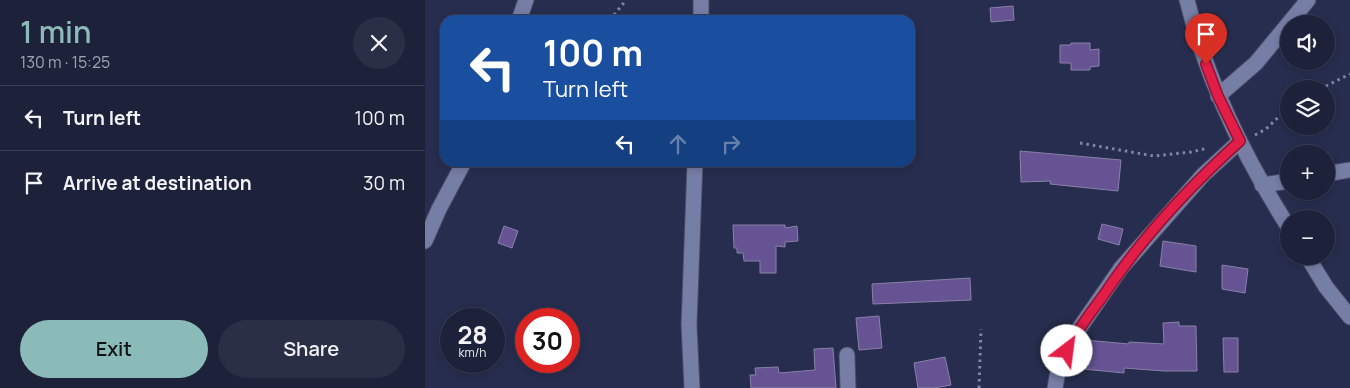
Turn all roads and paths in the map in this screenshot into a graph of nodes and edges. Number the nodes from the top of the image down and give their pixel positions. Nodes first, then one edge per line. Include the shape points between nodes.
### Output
1 (527, 0) edge
2 (626, 0) edge
3 (701, 0) edge
4 (1187, 0) edge
5 (1308, 0) edge
6 (521, 15) edge
7 (614, 15) edge
8 (701, 15) edge
9 (1350, 74) edge
10 (1335, 82) edge
11 (1218, 96) junction
12 (1280, 116) edge
13 (1240, 141) junction
14 (1080, 143) dead end
15 (461, 167) edge
16 (695, 167) edge
17 (1350, 170) edge
18 (1335, 172) edge
19 (1280, 182) edge
20 (1262, 185) junction
21 (1280, 214) edge
22 (425, 241) edge
23 (1313, 265) edge
24 (1350, 317) edge
25 (981, 329) dead end
26 (847, 355) dead end
27 (692, 388) edge
28 (848, 388) edge
29 (979, 388) edge
30 (1055, 388) edge

1 - 6 street
2 - 7 path
3 - 8 street
4 - 11 street
5 - 11 street via 1256,63
9 - 10 path
11 - 13 street
12 - 13 path via 1266,129
13 - 14 path via 1191,152 1153,156
13 - 20 street
13 - 30 street via 1203,175 1121,268 1074,336 1059,365
15 - 22 street
16 - 27 street via 689,325
17 - 18 street
19 - 20 street
20 - 21 street
23 - 24 street
25 - 29 path
26 - 28 street

